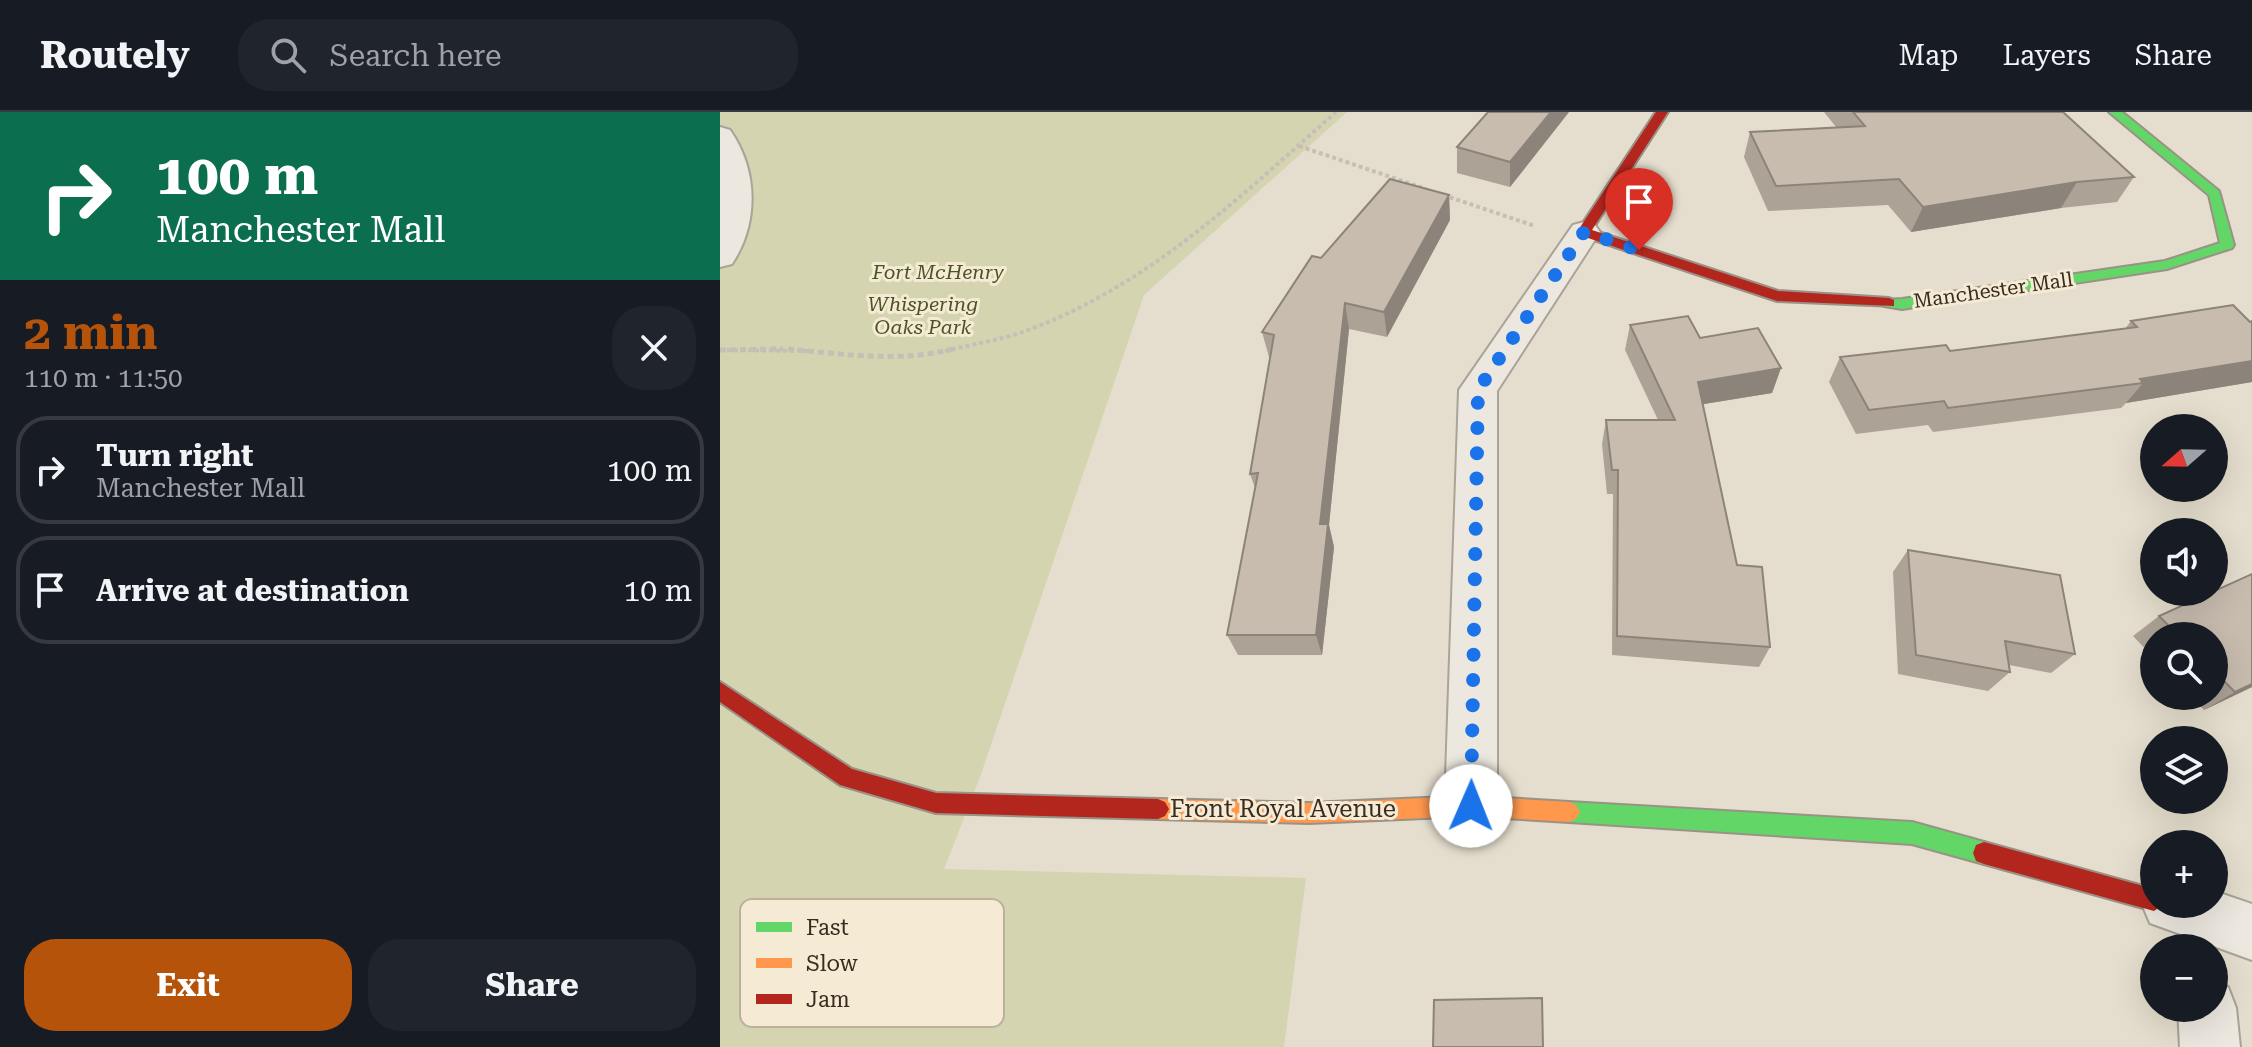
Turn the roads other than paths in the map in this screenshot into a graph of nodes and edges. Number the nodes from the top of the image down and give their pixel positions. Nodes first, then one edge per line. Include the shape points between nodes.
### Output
1 (1662, 112) edge
2 (2115, 112) edge
3 (720, 136) edge
4 (1581, 237) junction
5 (720, 257) edge
6 (720, 691) edge
7 (1471, 806) junction
8 (2140, 903) edge
9 (2190, 918) edge
10 (2252, 932) edge
11 (2208, 1022) edge
12 (2210, 1047) edge

1 - 4 street
2 - 4 street, Manchester Mall via 2215,194 2227,245 2167,265 1902,304 1777,296
3 - 5 street via 738,187
4 - 7 street via 1478,390
6 - 7 street, Front Royal Avenue via 847,778 936,803 1309,813
7 - 8 street, Front Royal Avenue via 1912,833
9 - 10 street, Front Royal Avenue
11 - 12 street

